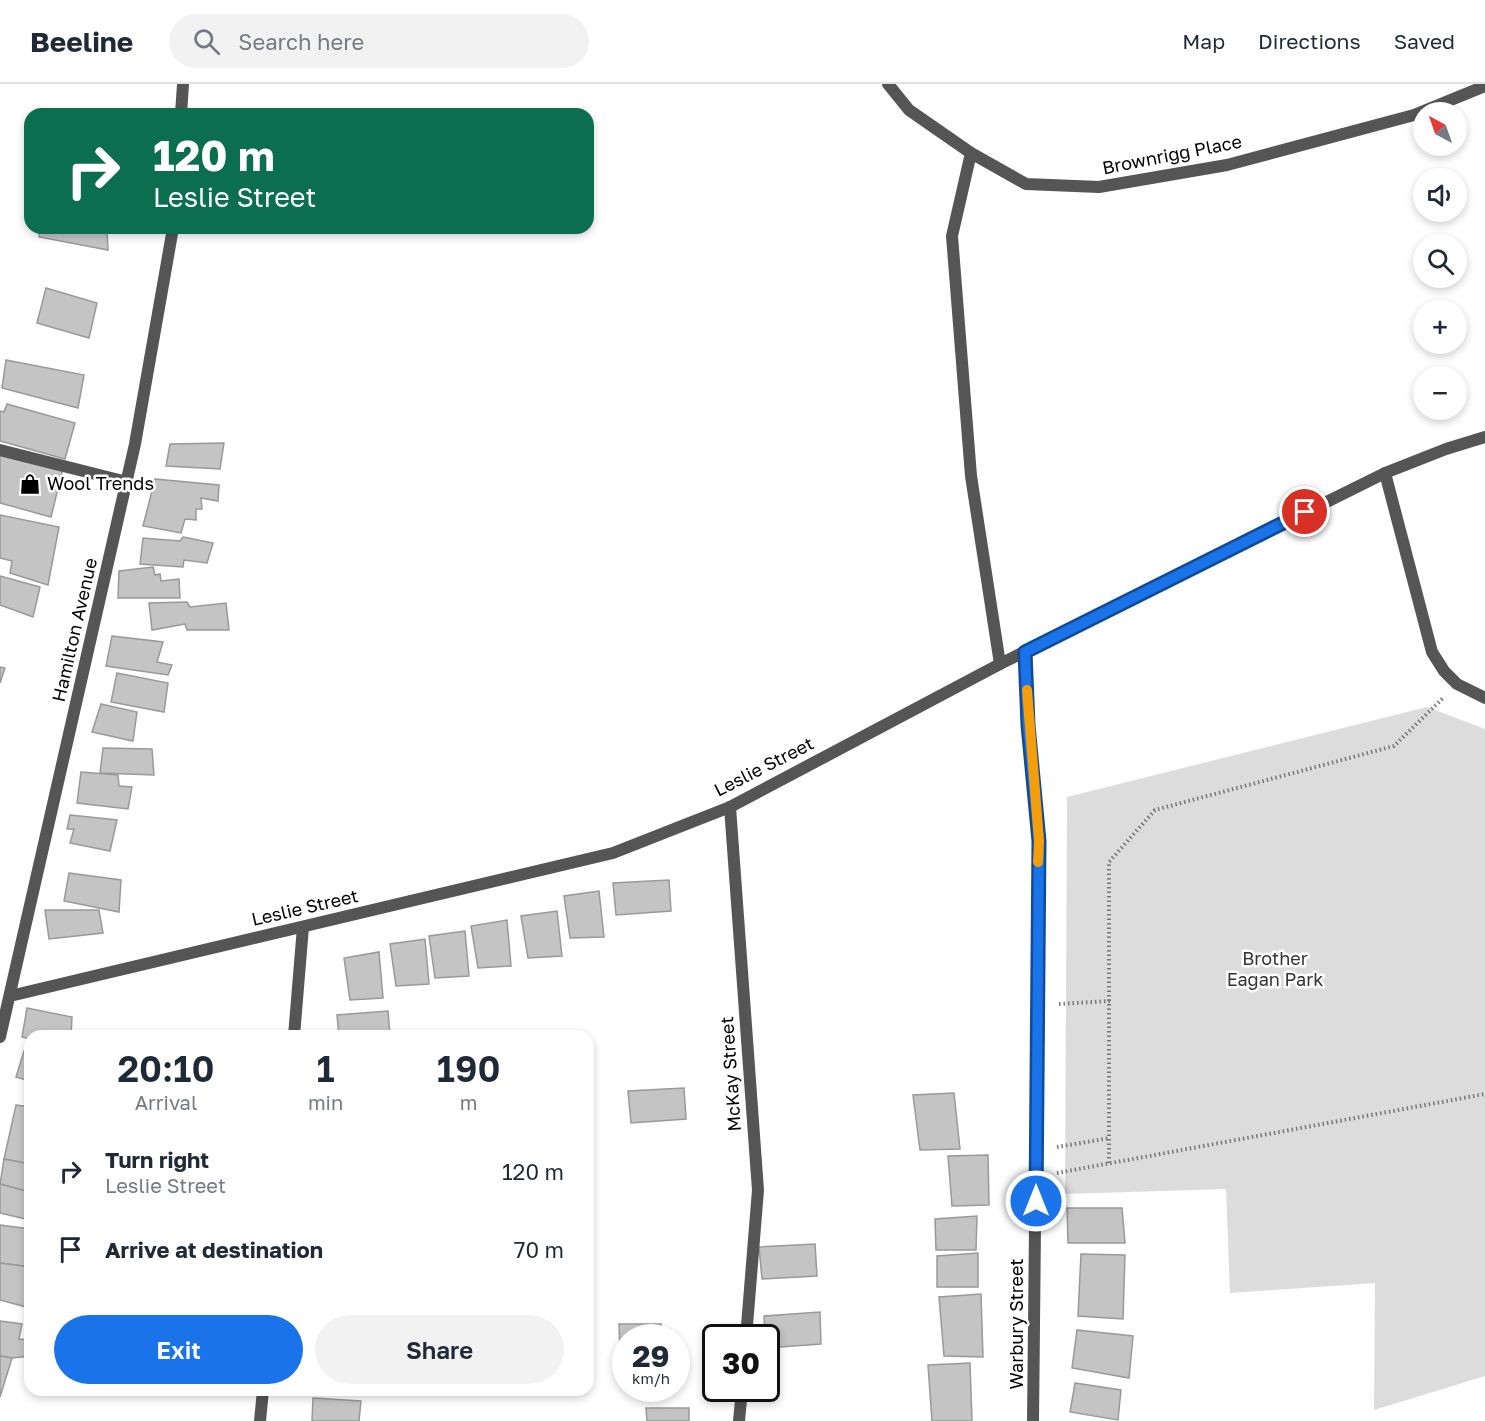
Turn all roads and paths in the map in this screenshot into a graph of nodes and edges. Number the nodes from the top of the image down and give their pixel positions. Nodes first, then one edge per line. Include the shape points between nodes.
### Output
1 (183, 84) edge
2 (888, 84) edge
3 (1485, 86) edge
4 (181, 108) edge
5 (971, 153) junction
6 (171, 234) edge
7 (1485, 437) edge
8 (0, 450) edge
9 (1385, 473) junction
10 (127, 482) junction
11 (1025, 652) junction
12 (1000, 664) junction
13 (1457, 684) junction
14 (1485, 698) edge
15 (730, 807) junction
16 (303, 927) junction
17 (10, 996) junction
18 (1110, 1001) junction
19 (1037, 1006) junction
20 (294, 1030) edge
21 (0, 1037) edge
22 (1485, 1094) edge
23 (1110, 1138) junction
24 (1036, 1150) junction
25 (1109, 1163) junction
26 (1036, 1177) junction
27 (747, 1324) edge
28 (262, 1396) edge
29 (741, 1402) edge
30 (260, 1421) edge
31 (739, 1421) edge
32 (1034, 1421) edge

1 - 4 street
2 - 5 street, Brownrigg Place via 909,110
3 - 5 street, Brownrigg Place via 1414,115 1227,165 1100,187 1026,184
5 - 12 street via 952,236 971,476
6 - 10 street, Hamilton Avenue
7 - 9 street, Leslie Street
8 - 10 street
9 - 11 street, Leslie Street
9 - 13 street via 1432,652
10 - 17 street, Hamilton Avenue
11 - 12 street, Leslie Street
11 - 19 street, Warbury Street via 1039,841
12 - 15 street, Leslie Street
13 - 14 street
13 - 18 path via 1394,746 1155,810 1110,862
15 - 16 street, Leslie Street via 613,853
15 - 27 street, McKay Street via 758,1190
16 - 17 street, Leslie Street
16 - 20 street
17 - 21 street, Hamilton Avenue
18 - 19 path
18 - 23 path
19 - 24 street, Warbury Street
22 - 25 path
23 - 24 path
23 - 25 path
24 - 26 street, Warbury Street
25 - 26 path
26 - 32 street, Warbury Street
28 - 30 street
29 - 31 street

